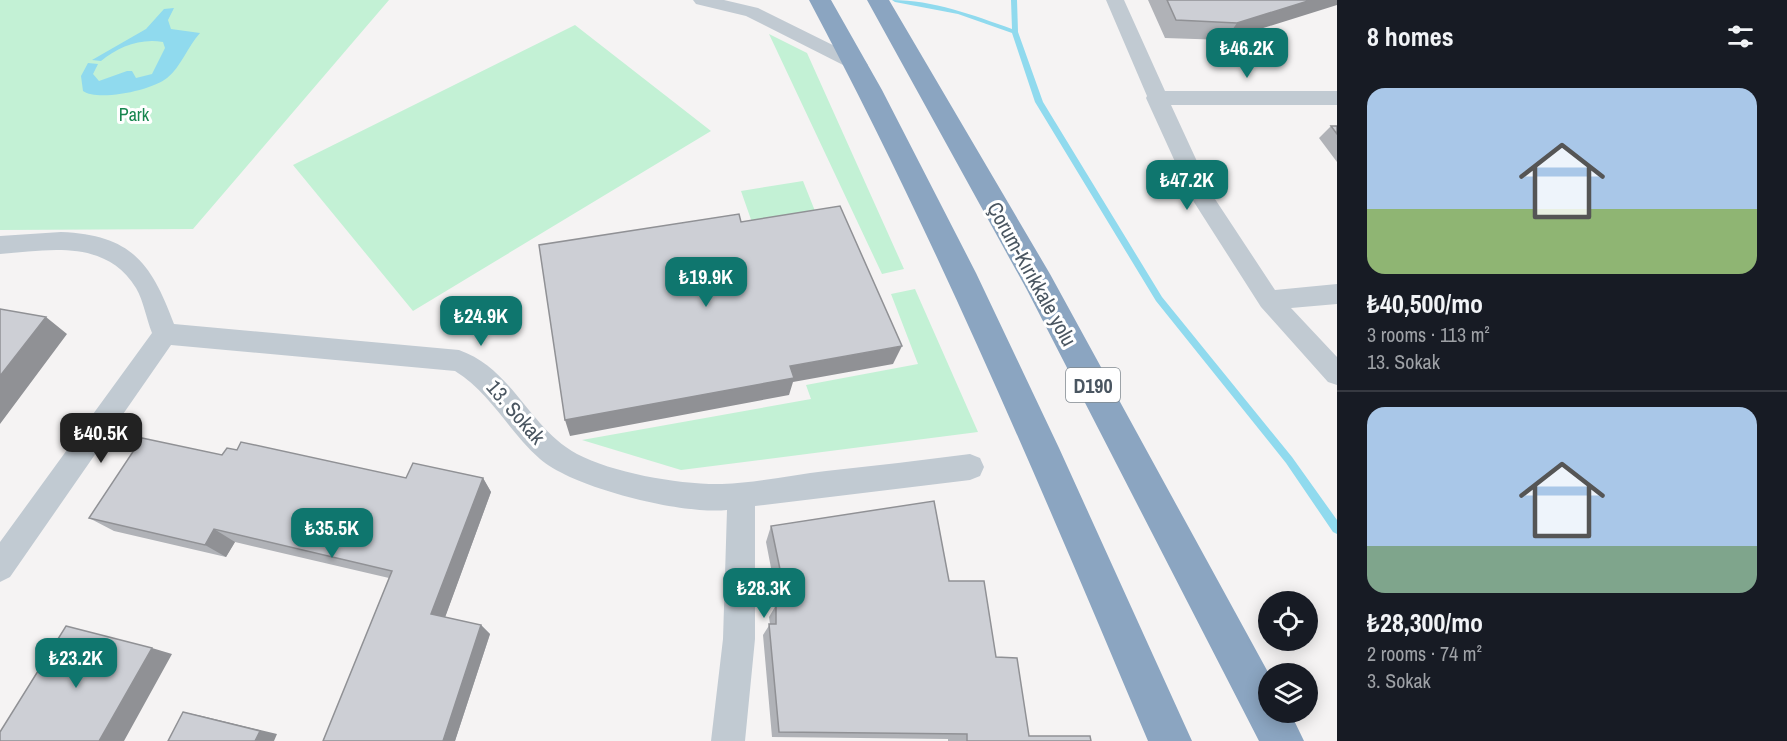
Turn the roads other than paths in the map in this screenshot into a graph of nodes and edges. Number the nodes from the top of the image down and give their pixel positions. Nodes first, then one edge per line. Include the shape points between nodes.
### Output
1 (702, 0) edge
2 (820, 0) edge
3 (878, 0) edge
4 (1114, 0) edge
5 (858, 65) junction
6 (1156, 98) junction
7 (1337, 98) edge
8 (0, 245) edge
9 (1337, 294) edge
10 (1269, 300) junction
11 (165, 334) junction
12 (1337, 374) edge
13 (970, 467) dead end
14 (741, 494) junction
15 (0, 567) edge
16 (728, 741) edge
17 (1170, 741) edge
18 (1282, 741) edge

1 - 5 street via 752,12
2 - 5 highway
3 - 18 highway, Çorum-Kırıkkale yolu / D190 via 1039,283
4 - 6 street
5 - 17 highway via 1006,371
6 - 7 street
6 - 10 street via 1203,199
8 - 11 street via 97,242 115,251 131,263 145,283
9 - 10 street
10 - 12 street
11 - 14 street, 13. Sokak via 459,361 488,378 551,452 576,467 622,482 682,494
11 - 15 street
13 - 14 street, 13. Sokak
14 - 16 street via 740,628

